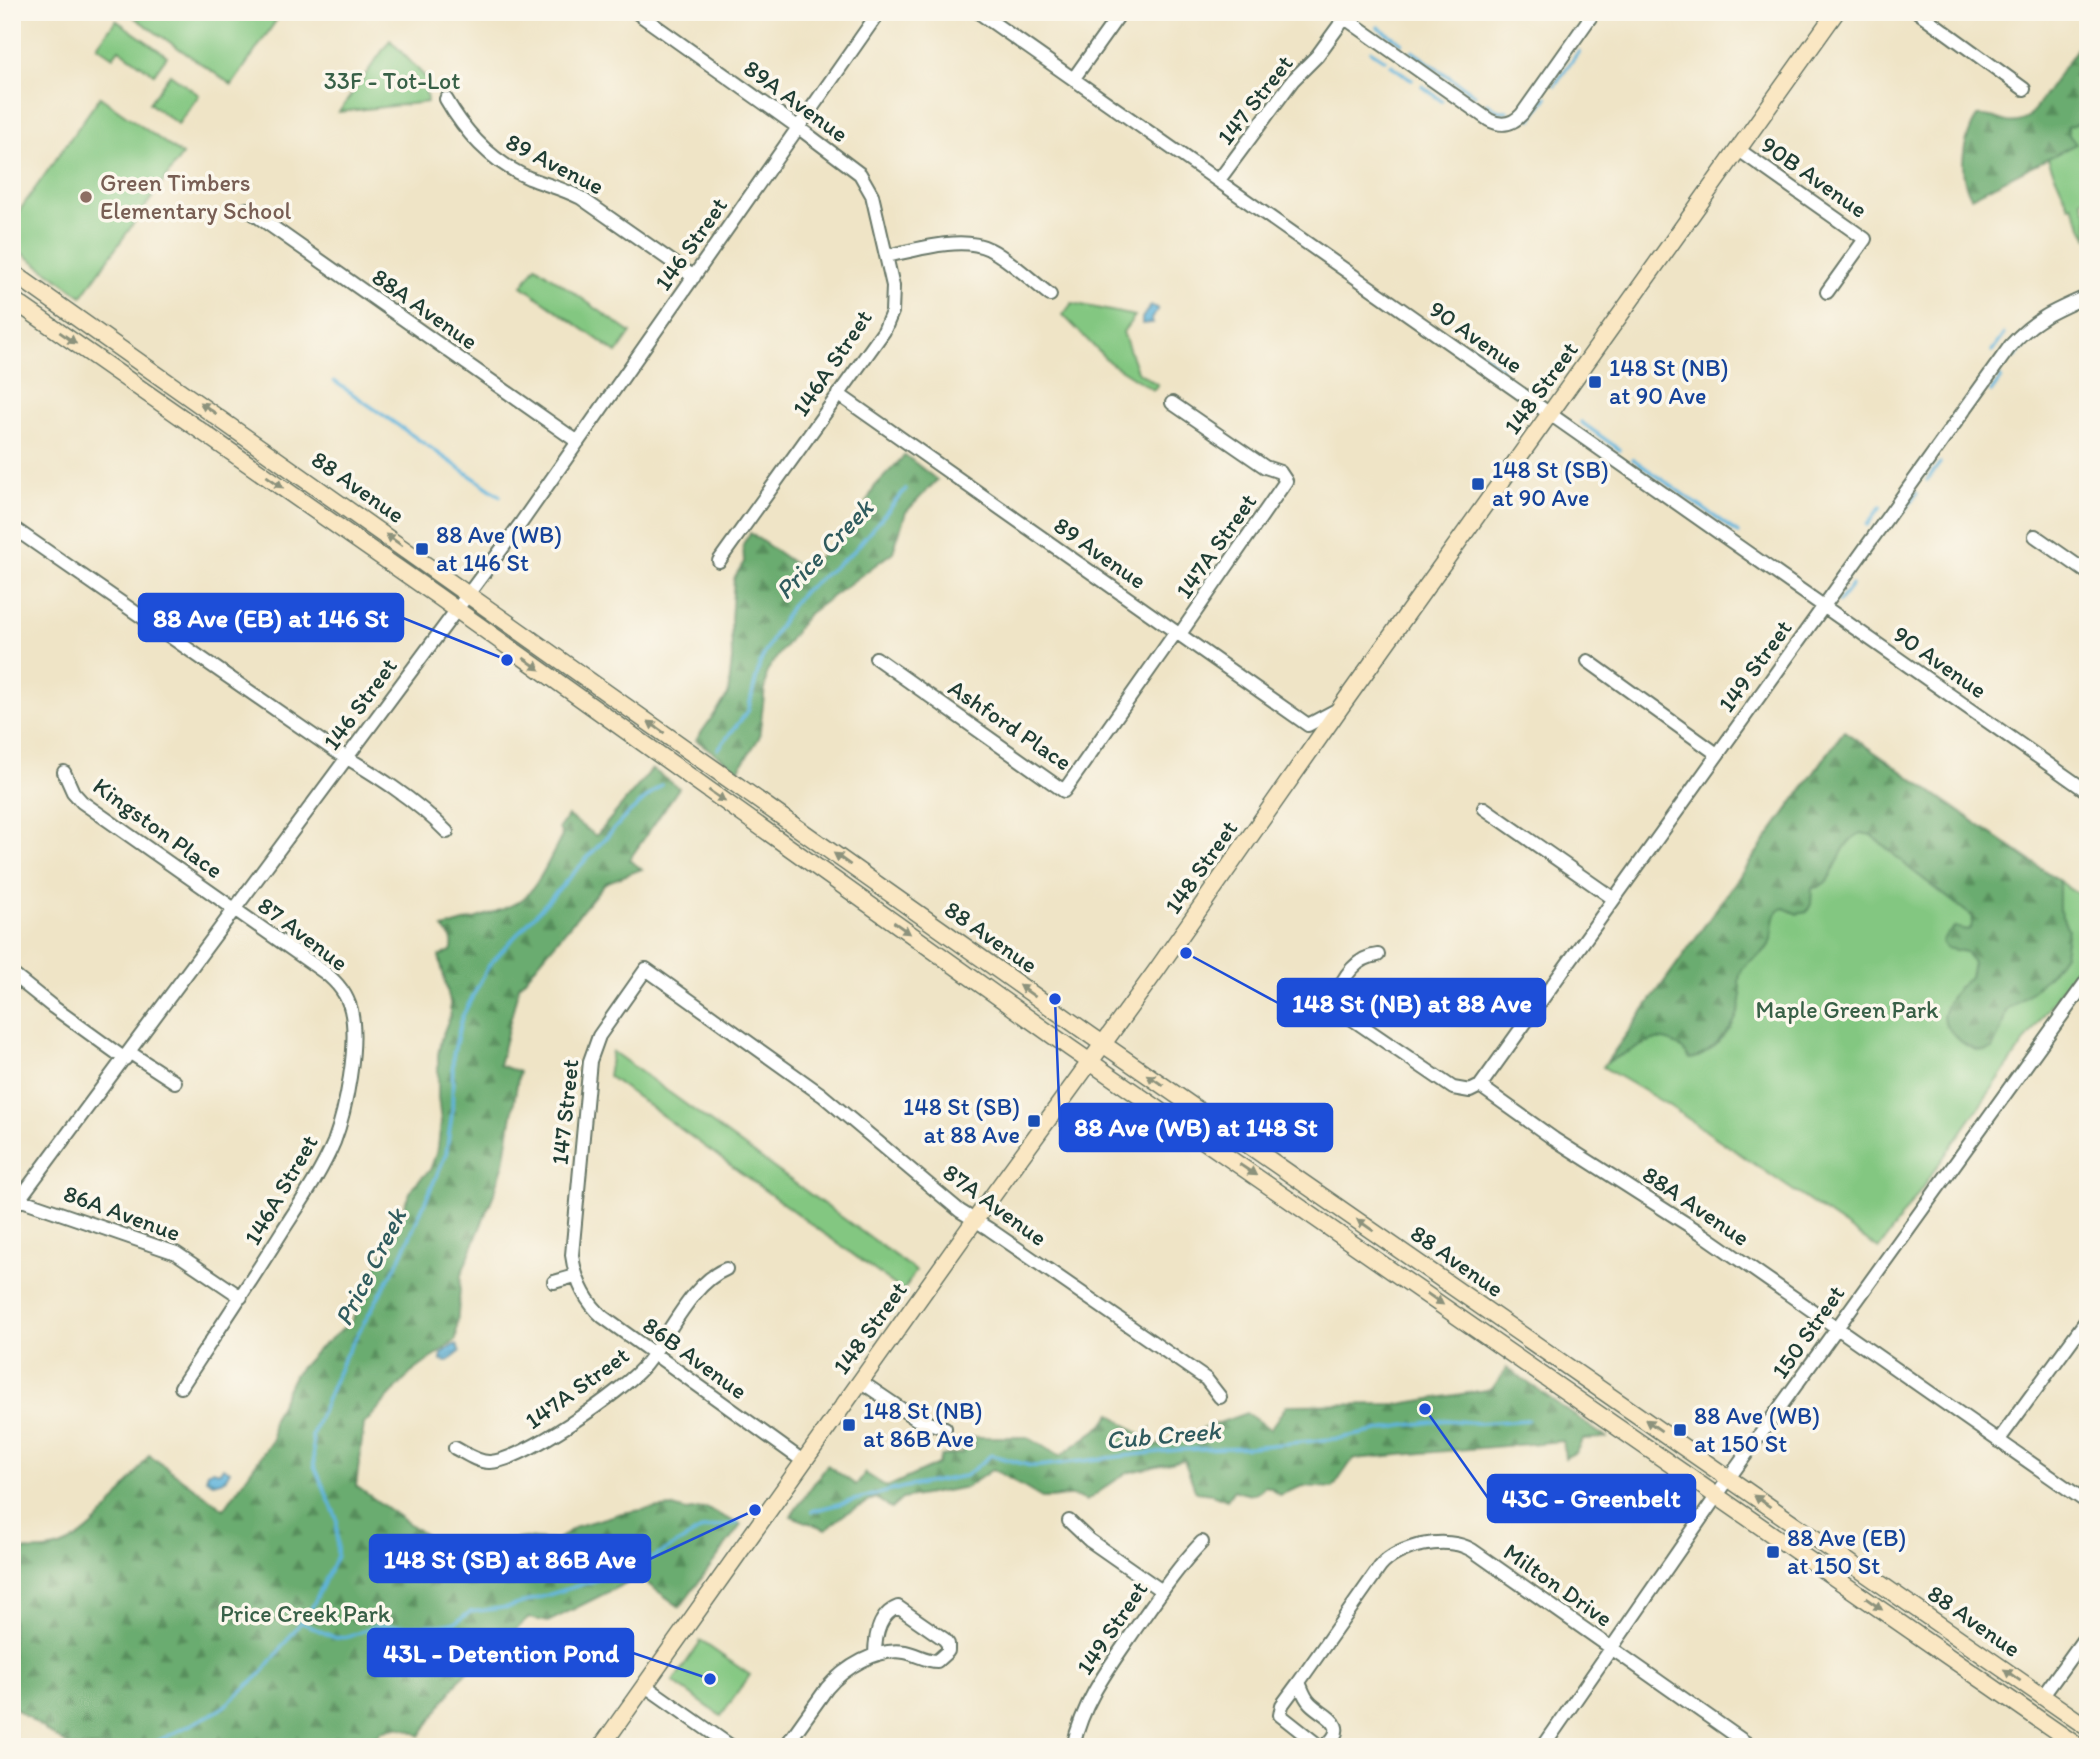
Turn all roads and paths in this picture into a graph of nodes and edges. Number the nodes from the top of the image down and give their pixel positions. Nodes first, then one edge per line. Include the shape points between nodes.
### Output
1 (636, 12) edge
2 (879, 12) edge
3 (978, 12) edge
4 (1121, 12) edge
5 (1594, 12) edge
6 (1836, 12) edge
7 (1918, 12) edge
8 (1347, 15) edge
9 (1074, 78) junction
10 (2024, 89) dead end
11 (446, 99) dead end
12 (799, 128) junction
13 (1739, 150) junction
14 (1219, 180) junction
15 (247, 209) dead end
16 (887, 256) junction
17 (12, 272) edge
18 (694, 277) junction
19 (1827, 292) dead end
20 (1050, 295) dead end
21 (2088, 296) edge
22 (12, 299) edge
23 (838, 394) junction
24 (1172, 403) dead end
25 (1550, 415) junction
26 (578, 442) junction
27 (12, 527) edge
28 (2035, 536) dead end
29 (719, 561) dead end
30 (2088, 573) edge
31 (469, 594) junction
32 (1823, 606) junction
33 (456, 610) junction
34 (1178, 633) junction
35 (876, 658) dead end
36 (1588, 661) dead end
37 (1340, 708) junction
38 (1717, 754) junction
39 (347, 758) junction
40 (64, 772) dead end
41 (2088, 792) edge
42 (1484, 808) dead end
43 (447, 832) dead end
44 (1614, 900) junction
45 (235, 910) junction
46 (1378, 955) dead end
47 (646, 968) joint
48 (12, 974) edge
49 (2088, 979) edge
50 (344, 993) joint
51 (1103, 1044) junction
52 (127, 1056) junction
53 (1090, 1062) junction
54 (174, 1082) dead end
55 (1480, 1086) junction
56 (15, 1203) edge
57 (975, 1220) junction
58 (726, 1269) dead end
59 (575, 1276) junction
60 (554, 1282) dead end
61 (241, 1297) junction
62 (2088, 1318) edge
63 (1837, 1328) junction
64 (654, 1354) junction
65 (860, 1381) junction
66 (181, 1387) dead end
67 (1220, 1397) dead end
68 (946, 1428) dead end
69 (1998, 1441) junction
70 (455, 1448) dead end
71 (803, 1461) junction
72 (1729, 1478) junction
73 (1717, 1495) junction
74 (2088, 1503) edge
75 (1069, 1521) dead end
76 (1202, 1542) dead end
77 (1162, 1591) junction
78 (2088, 1633) edge
79 (1611, 1648) junction
80 (875, 1655) junction
81 (1299, 1682) junction
82 (644, 1685) junction
83 (2042, 1697) junction
84 (2088, 1728) edge
85 (601, 1747) edge
86 (732, 1747) edge
87 (785, 1747) edge
88 (1073, 1747) edge
89 (1543, 1747) edge
90 (1752, 1747) edge
91 (2079, 1747) edge

1 - 12 street, 89A Avenue
2 - 12 street, 146 Street
3 - 9 street, 90 Avenue
4 - 9 street
5 - 8 street via 1522,114 1508,124 1489,120
6 - 13 main road, 148 Street
7 - 10 street
8 - 14 street, 147 Street
9 - 14 street, 90 Avenue
11 - 18 street, 89 Avenue via 466,131 498,161 581,198
12 - 16 street, 89A Avenue via 850,165 867,184
12 - 18 street, 146 Street
13 - 19 street, 90B Avenue via 1865,239
13 - 25 main road, 148 Street
14 - 25 street, 90 Avenue
15 - 26 street, 88A Avenue
16 - 20 street via 967,243 988,248
16 - 23 street, 146A Street via 894,297 889,319
31 -> 17 main road, 88 Avenue
18 - 26 street, 146 Street
21 - 32 street, 149 Street via 2032,324 2011,345
22 -> 33 main road, 88 Avenue
23 - 29 street, 146A Street
23 - 34 street, 89 Avenue
24 - 34 street, 147A Street via 1265,467 1280,472 1286,481
25 - 32 street, 90 Avenue
25 - 37 main road, 148 Street
26 - 31 street, 146 Street
27 - 39 street
28 - 30 street
31 - 33 street, 146 Street
51 -> 31 main road, 88 Avenue
32 - 38 street, 149 Street
32 - 41 street, 90 Avenue
33 - 39 street, 146 Street
33 -> 53 main road, 88 Avenue
34 - 35 street, Ashford Place via 1064,792
34 - 37 street, 89 Avenue via 1308,725
36 - 38 street
37 - 51 main road, 148 Street
38 - 44 street, 149 Street
39 - 43 street
39 - 45 street, 146 Street
40 - 45 street, Kingston Place via 82,802
42 - 44 street
44 - 55 street, 149 Street
45 - 50 street, 87 Avenue via 324,972
45 - 52 street, 146 Street
46 - 55 street via 1363,958 1348,975 1336,996 1339,1010 1453,1088 1470,1091
47 - 57 street, 87A Avenue via 822,1095
47 - 59 street, 147 Street via 599,1035 590,1061 572,1255
48 - 52 street
49 - 63 street, 150 Street
50 - 61 street, 146A Street via 353,1030 340,1126 316,1178
51 - 53 main road, 148 Street
72 -> 51 main road, 88 Avenue
52 - 54 street
52 - 56 street, 146 Street
53 - 57 main road, 148 Street
53 -> 73 main road, 88 Avenue
55 - 63 street, 88A Avenue
56 - 61 street, 86A Avenue via 176,1253
57 - 65 main road, 148 Street
57 - 67 street, 87A Avenue via 1206,1379
58 - 64 street, 147A Street via 702,1285
59 - 60 street
59 - 64 street, 86B Avenue via 598,1312
61 - 66 street, 146A Street
62 - 69 street
63 - 69 street, 88A Avenue
63 - 72 street, 150 Street
64 - 70 street, 147A Street via 634,1378 533,1447 485,1462
64 - 71 street, 86B Avenue
65 - 68 street via 916,1419
65 - 71 main road, 148 Street
69 - 74 street, 88A Avenue
71 - 82 main road, 148 Street
72 - 73 street, 150 Street
83 -> 72 main road, 88 Avenue
73 - 79 street, 150 Street
73 -> 91 main road, 88 Avenue
75 - 77 street via 1088,1540
76 - 77 street, 149 Street
77 - 88 street, 149 Street via 1096,1687
78 - 83 street
79 - 81 street, Milton Drive via 1468,1548 1447,1542 1399,1551 1387,1559
79 - 89 street, 150 Street
79 - 90 street, Milton Drive
80 - 80 street via 905,1652 937,1661 948,1651 948,1644 898,1607 879,1628
80 - 87 street via 834,1680
81 - 81 street, Milton Drive via 1280,1715 1318,1745 1326,1745 1335,1734 1335,1725 1308,1701
82 - 85 main road, 148 Street
82 - 86 street
83 - 84 main road, 88 Avenue

